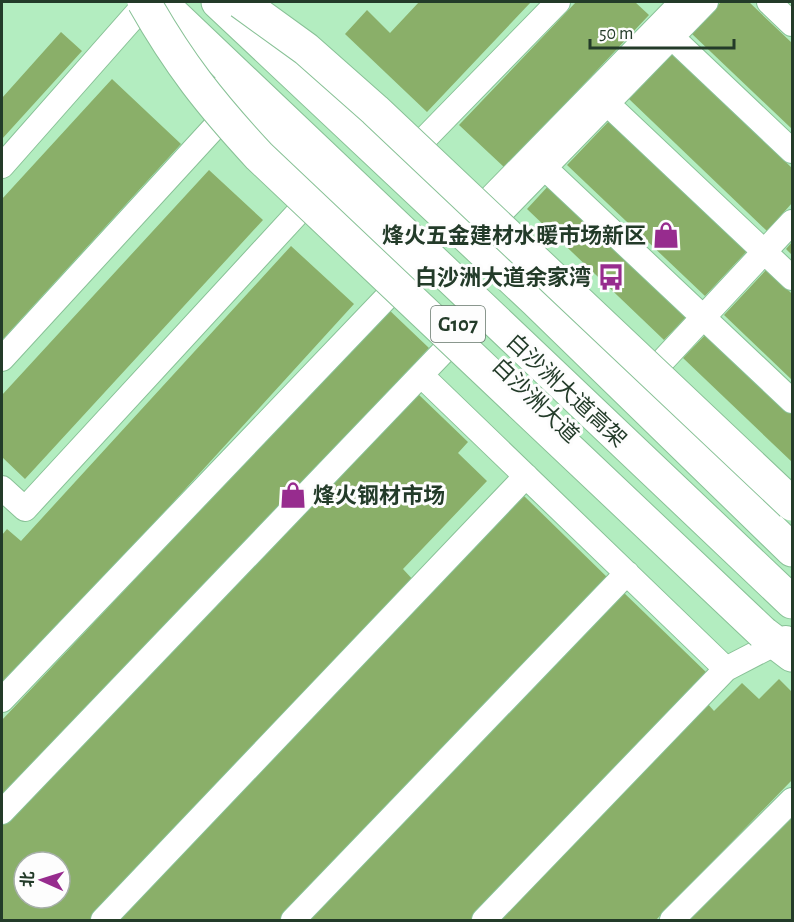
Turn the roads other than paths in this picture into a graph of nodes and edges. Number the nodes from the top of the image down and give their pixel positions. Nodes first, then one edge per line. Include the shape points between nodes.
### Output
1 (218, 2) edge
2 (231, 2) edge
3 (241, 2) edge
4 (558, 2) edge
5 (706, 2) edge
6 (769, 2) edge
7 (142, 4) edge
8 (672, 17) edge
9 (792, 24) edge
10 (601, 98) junction
11 (234, 106) junction
12 (792, 151) edge
13 (538, 161) junction
14 (400, 163) junction
15 (2, 166) edge
16 (319, 189) junction
17 (792, 222) edge
18 (471, 231) junction
19 (765, 252) junction
20 (408, 275) junction
21 (792, 278) edge
22 (704, 317) junction
23 (464, 330) junction
24 (2, 359) edge
25 (421, 375) junction
26 (636, 389) junction
27 (792, 401) edge
28 (526, 476) junction
29 (5, 499) edge
30 (792, 504) edge
31 (792, 535) edge
32 (792, 550) edge
33 (627, 573) junction
34 (792, 602) edge
35 (782, 643) edge
36 (726, 669) junction
37 (2, 700) edge
38 (792, 800) edge
39 (2, 812) edge
40 (104, 921) edge
41 (293, 921) edge
42 (484, 921) edge
43 (672, 921) edge

1 - 32 highway, 白沙洲大道高架 via 543,308
2 - 14 main road
3 - 30 highway, bridge via 306,49 375,110
4 - 14 lane
5 - 8 lane
6 - 9 lane
7 - 11 main road, 白沙洲大道 / G107
7 - 15 lane
7 - 34 highway, 白沙洲大道高架 via 540,365
7 - 35 highway, bridge via 196,85 259,156
8 - 10 lane
8 - 12 lane
10 - 13 lane
10 - 19 lane
11 - 16 main road, 白沙洲大道 / G107
11 - 24 lane
13 - 18 lane
13 - 22 lane
14 - 18 main road
16 - 20 main road, 白沙洲大道 / G107
16 - 29 lane via 25,509
17 - 19 lane
18 - 26 main road
19 - 21 lane
19 - 22 lane
20 - 23 main road, 白沙洲大道 / G107
20 - 37 lane
22 - 26 lane
22 - 27 lane
23 - 25 lane
23 - 35 main road, 白沙洲大道 / G107
25 - 28 lane
25 - 39 lane
26 - 31 main road
28 - 33 lane
28 - 40 lane
33 - 36 lane
33 - 41 lane
35 - 36 lane
36 - 42 lane
38 - 43 lane

